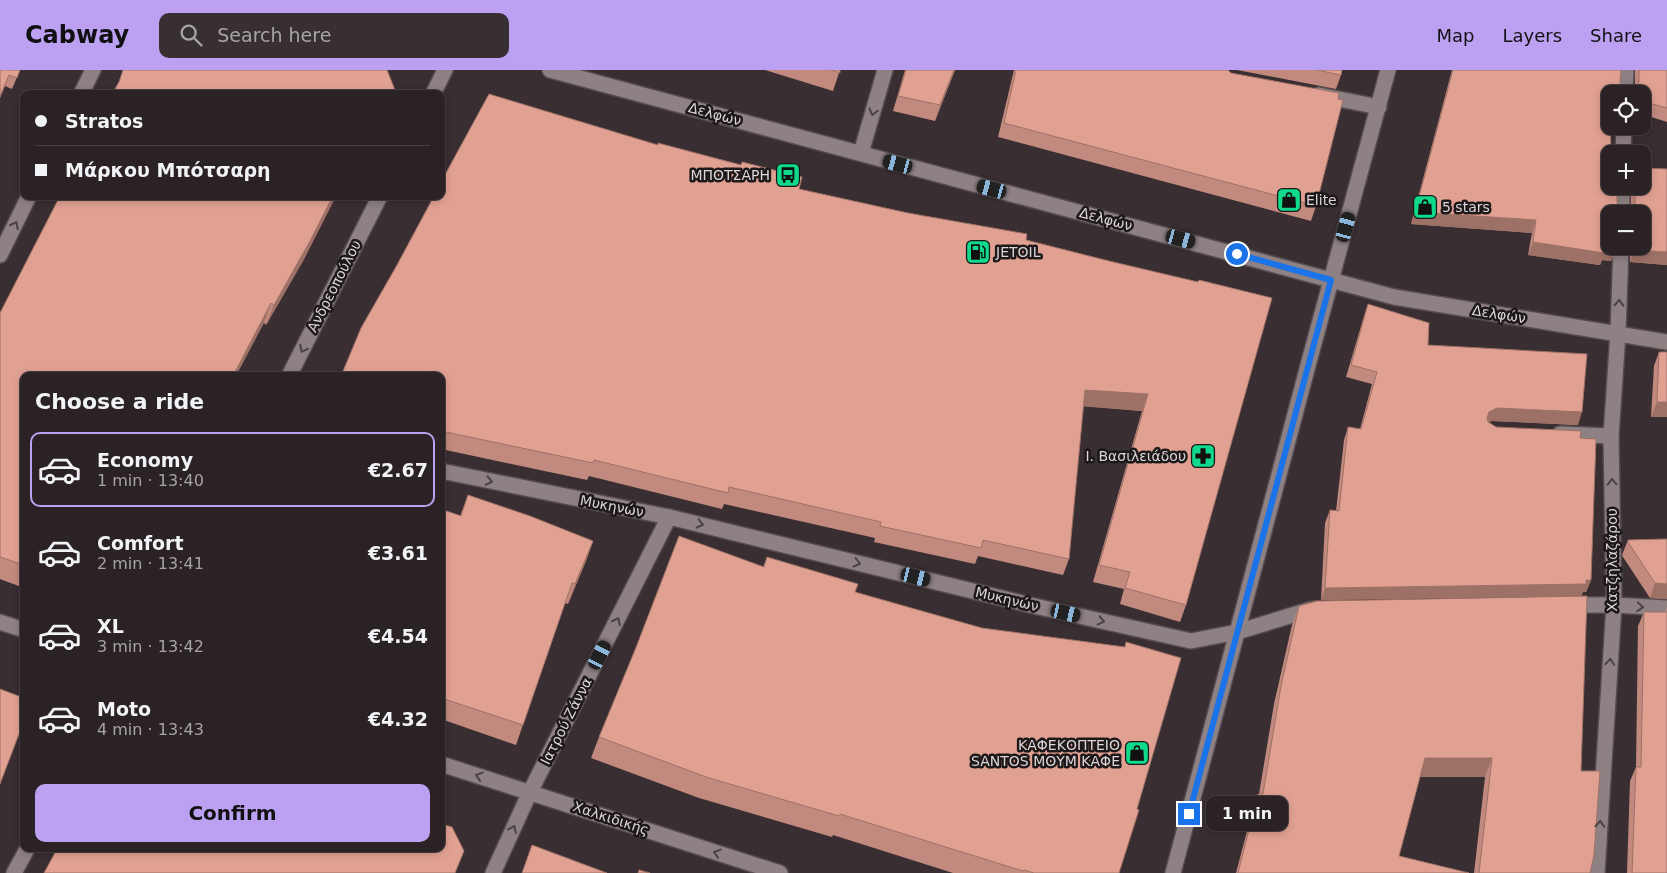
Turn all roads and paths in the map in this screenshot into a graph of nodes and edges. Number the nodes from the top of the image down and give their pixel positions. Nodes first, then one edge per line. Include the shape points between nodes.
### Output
1 (93, 70) edge
2 (445, 70) edge
3 (550, 70) edge
4 (885, 70) edge
5 (1388, 70) edge
6 (1626, 70) edge
7 (1625, 85) edge
8 (83, 90) edge
9 (435, 90) edge
10 (1304, 92) edge
11 (1379, 106) junction
12 (860, 154) junction
13 (27, 200) edge
14 (378, 200) edge
15 (0, 255) edge
16 (1621, 255) edge
17 (1331, 280) junction
18 (1618, 333) junction
19 (1666, 340) edge
20 (290, 372) edge
21 (1542, 433) edge
22 (1611, 436) junction
23 (445, 472) edge
24 (669, 517) junction
25 (1614, 605) junction
26 (1555, 606) edge
27 (1667, 608) edge
28 (1328, 609) edge
29 (0, 622) edge
30 (20, 629) edge
31 (1237, 632) junction
32 (445, 765) edge
33 (530, 792) junction
34 (25, 852) edge
35 (742, 867) edge
36 (14, 873) edge
37 (493, 873) edge
38 (780, 873) edge
39 (1173, 873) edge
40 (1597, 873) edge

1 - 8 street
2 - 9 street
3 - 12 street, Δελφών
4 -> 12 street
5 - 11 street
6 - 7 street
10 - 11 street
11 - 17 street
12 - 17 street, Δελφών
15 -> 13 street
14 -> 20 street, Ανδρεοπούλου
18 -> 16 street, Χατζηλαζάρου
17 - 18 street, Δελφών via 1394,297
17 - 31 street
18 - 19 street, Δελφών
18 - 22 street, Χατζηλαζάρου
21 - 22 street
25 -> 22 street, Χατζηλαζάρου
23 -> 24 street, Μυκηνών
24 -> 31 street, Μυκηνών via 1191,641
33 -> 24 street, Ιατρού Ζάννα
25 - 26 street
25 -> 27 street
40 -> 25 street, Χατζηλαζάρου
28 - 31 street, Μυκηνών via 1309,610
29 - 30 street
31 - 39 street
33 -> 32 street, Χαλκιδικής
35 -> 33 street, Χαλκιδικής
37 -> 33 street, Ιατρού Ζάννα
34 - 36 street
35 - 38 street, Χαλκιδικής

